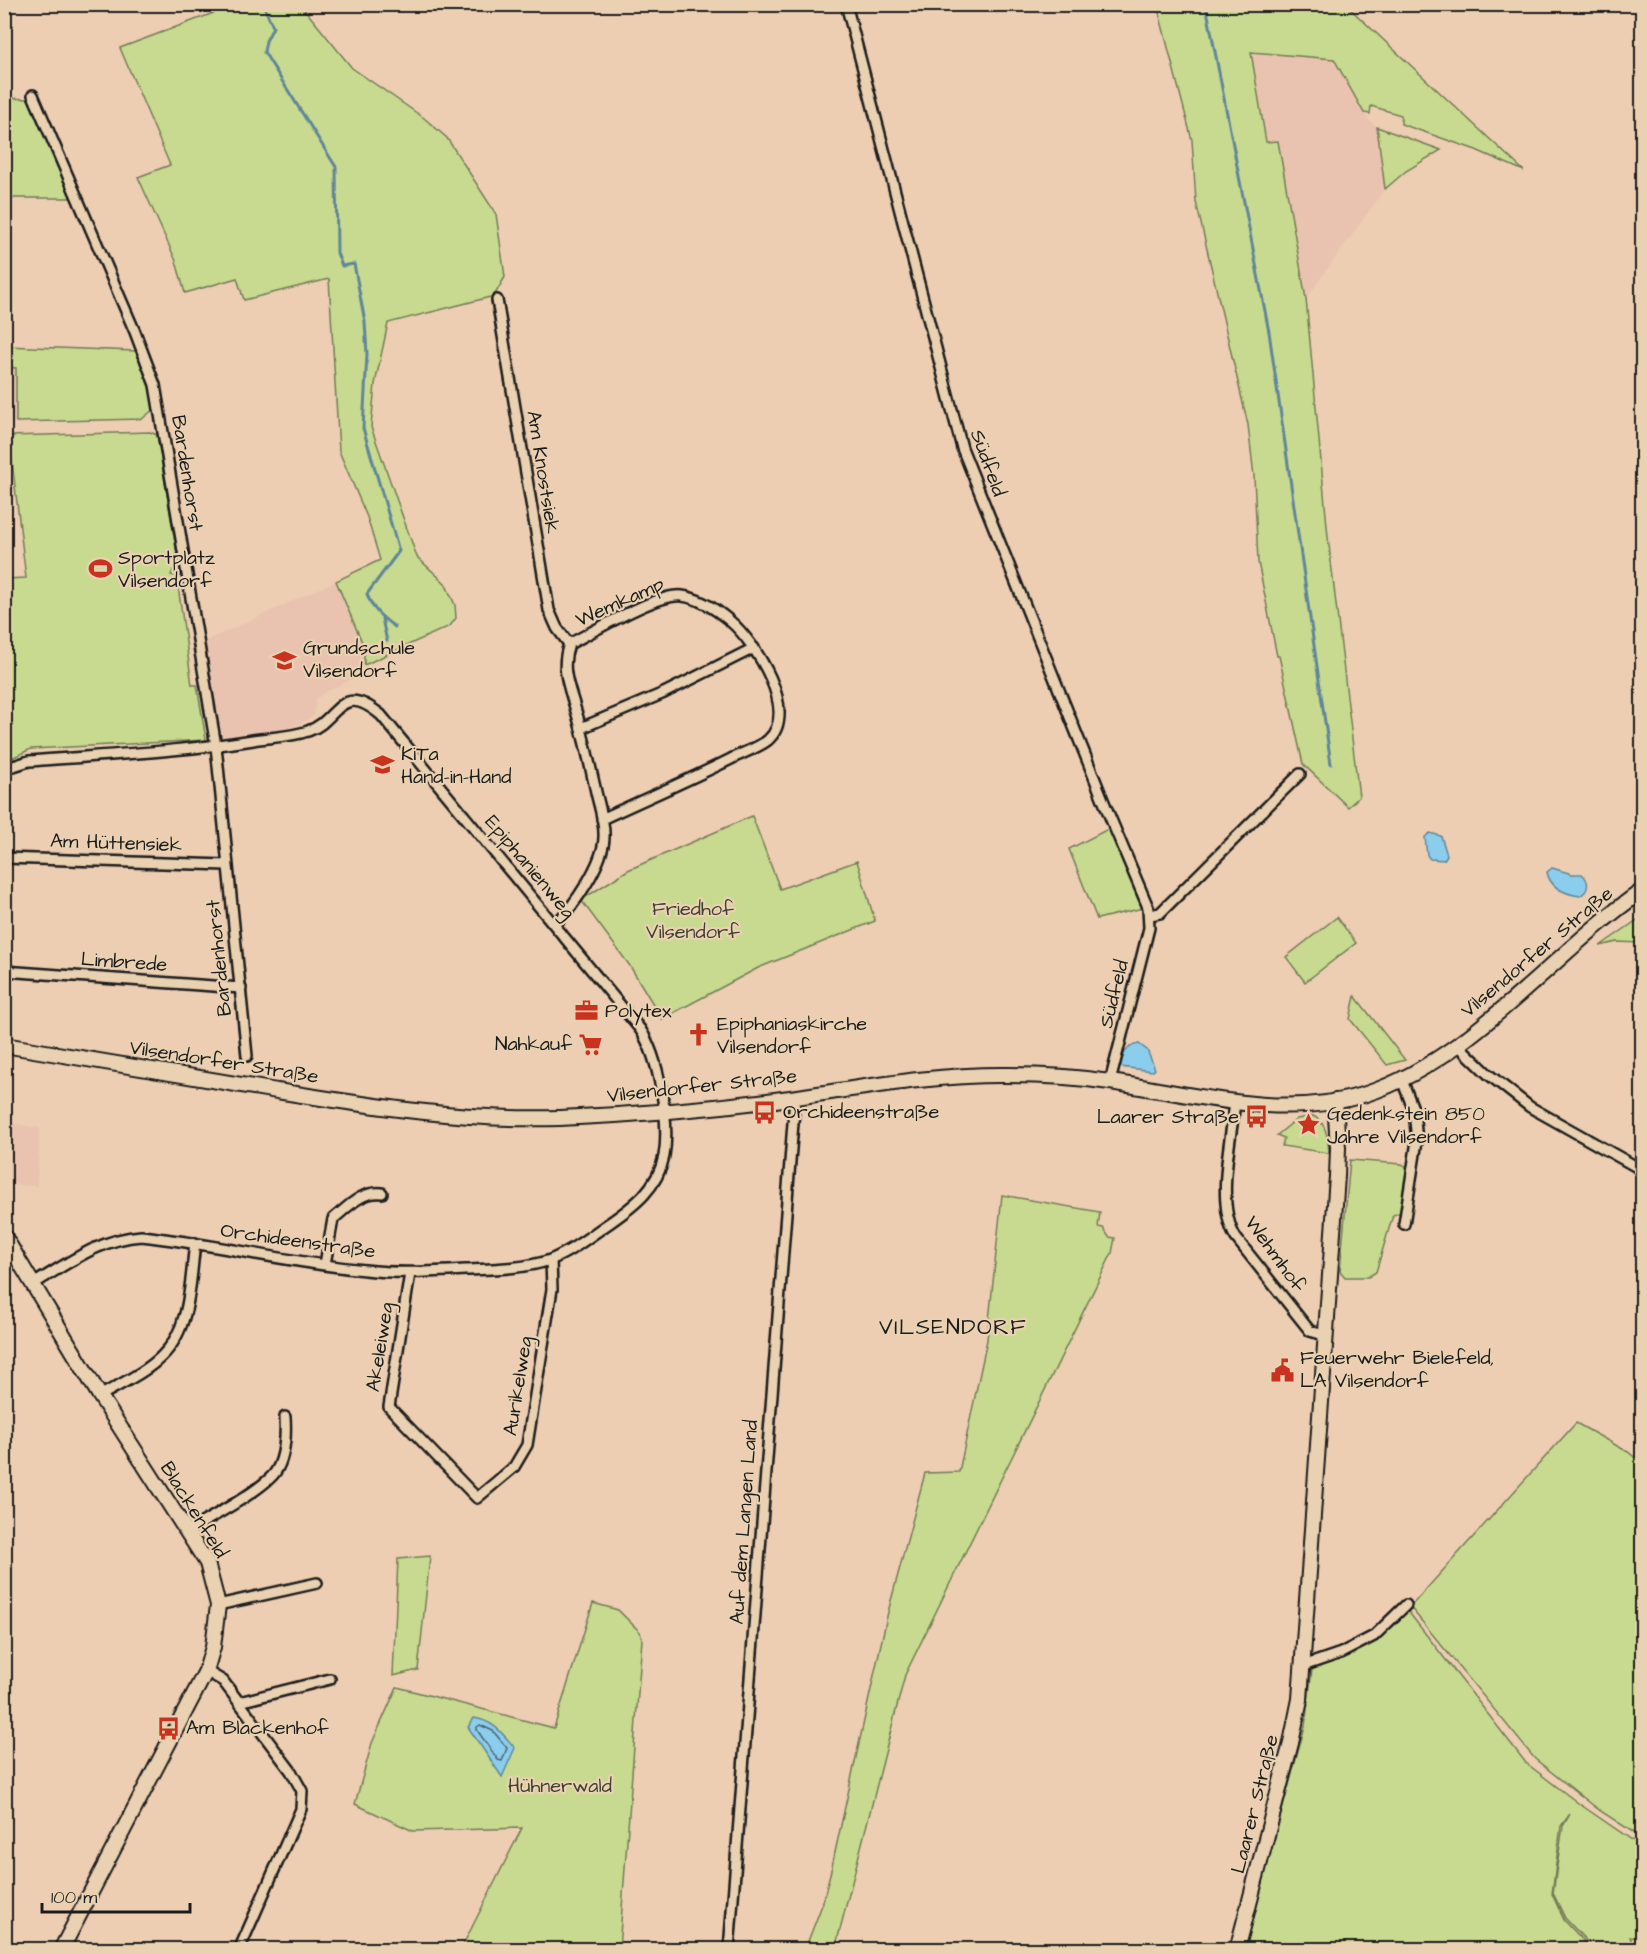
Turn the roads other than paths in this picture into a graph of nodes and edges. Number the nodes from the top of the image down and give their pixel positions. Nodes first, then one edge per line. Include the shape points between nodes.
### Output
1 (846, 4) edge
2 (33, 95) dead end
3 (496, 300) dead end
4 (569, 644) junction
5 (753, 648) junction
6 (581, 728) junction
7 (216, 746) junction
8 (4, 769) edge
9 (1299, 774) dead end
10 (602, 819) junction
11 (4, 858) edge
12 (227, 865) junction
13 (1642, 891) edge
14 (1150, 915) junction
15 (555, 924) junction
16 (4, 971) edge
17 (242, 988) junction
18 (1457, 1044) junction
19 (4, 1045) edge
20 (247, 1056) dead end
21 (1402, 1080) junction
22 (1110, 1082) junction
23 (795, 1097) junction
24 (1335, 1101) junction
25 (1235, 1102) junction
26 (663, 1111) junction
27 (1642, 1170) edge
28 (382, 1193) dead end
29 (1404, 1224) dead end
30 (4, 1236) edge
31 (195, 1244) junction
32 (551, 1260) junction
33 (325, 1264) junction
34 (410, 1273) junction
35 (33, 1284) junction
36 (1327, 1335) junction
37 (100, 1396) junction
38 (285, 1417) dead end
39 (477, 1498) joint
40 (188, 1531) junction
41 (317, 1582) dead end
42 (218, 1605) junction
43 (1406, 1605) dead end
44 (1303, 1666) junction
45 (206, 1671) junction
46 (330, 1679) dead end
47 (239, 1702) junction
48 (61, 1950) edge
49 (239, 1950) edge
50 (729, 1950) edge
51 (1238, 1950) edge

1 - 14 street, Südfeld via 962,448
2 - 7 street, Bardenhorst via 155,385
3 - 4 street, Am Knostsiek via 549,610
4 - 5 street, Wemkamp via 666,597 680,596 695,599 729,620
4 - 6 street, Wemkamp via 564,669
5 - 6 street via 664,693
5 - 10 street, Wemkamp via 778,701 780,717 767,741
6 - 10 street, Wemkamp
7 - 8 street, Epiphanienweg via 29,761
7 - 12 street, Bardenhorst
7 - 15 street, Epiphanienweg via 309,731 345,703 358,701 370,705
9 - 14 street via 1160,913
10 - 15 street, Wemkamp via 601,854 578,895
11 - 12 street, Am Hüttensiek
12 - 17 street, Bardenhorst
13 - 18 main road, Vilsendorfer Straße via 1603,919
14 - 22 street, Südfeld
15 - 26 street, Epiphanienweg via 647,1039 655,1060
16 - 17 street, Limbrede
17 - 20 street, Bardenhorst
18 - 21 main road, Vilsendorfer Straße
18 - 27 street, Vilsendorfer Straße via 1530,1107
19 - 26 main road, Vilsendorfer Straße via 398,1109 525,1118
21 - 24 main road, Vilsendorfer Straße
21 - 29 street via 1414,1111 1416,1141
22 - 23 main road, Vilsendorfer Straße via 1044,1076 973,1076
22 - 25 main road, Vilsendorfer Straße
23 - 26 main road, Vilsendorfer Straße
23 - 50 street, Auf dem Langen Land
24 - 25 main road, Vilsendorfer Straße via 1278,1105
24 - 36 main road, Laarer Straße via 1338,1161
25 - 36 street, Wehmhof via 1225,1188 1230,1225 1310,1331
26 - 32 street, Orchideenstraße via 665,1148 658,1177 649,1191 616,1218
28 - 33 street via 362,1196 333,1219
30 - 35 main road, Blackenfeld
31 - 33 street, Orchideenstraße
31 - 35 street, Orchideenstraße via 141,1236 112,1240
31 - 37 street, Orchideenstraße via 184,1316 176,1339 157,1360
32 - 34 street, Orchideenstraße via 489,1269
32 - 39 street, Aurikelweg via 552,1289 527,1445 514,1467
33 - 34 street, Orchideenstraße
34 - 39 street, Akeleiweg via 389,1407
35 - 37 main road, Blackenfeld
36 - 44 main road, Laarer Straße
37 - 40 main road, Blackenfeld
38 - 40 street via 280,1461 272,1477
40 - 42 main road, Blackenfeld via 207,1563
41 - 42 street
42 - 45 main road, Blackenfeld
43 - 44 street via 1374,1636
44 - 51 main road, Laarer Straße via 1291,1743
45 - 47 street via 223,1682
45 - 48 main road, Blackenfeld
46 - 47 street
47 - 49 street via 297,1781 303,1800

